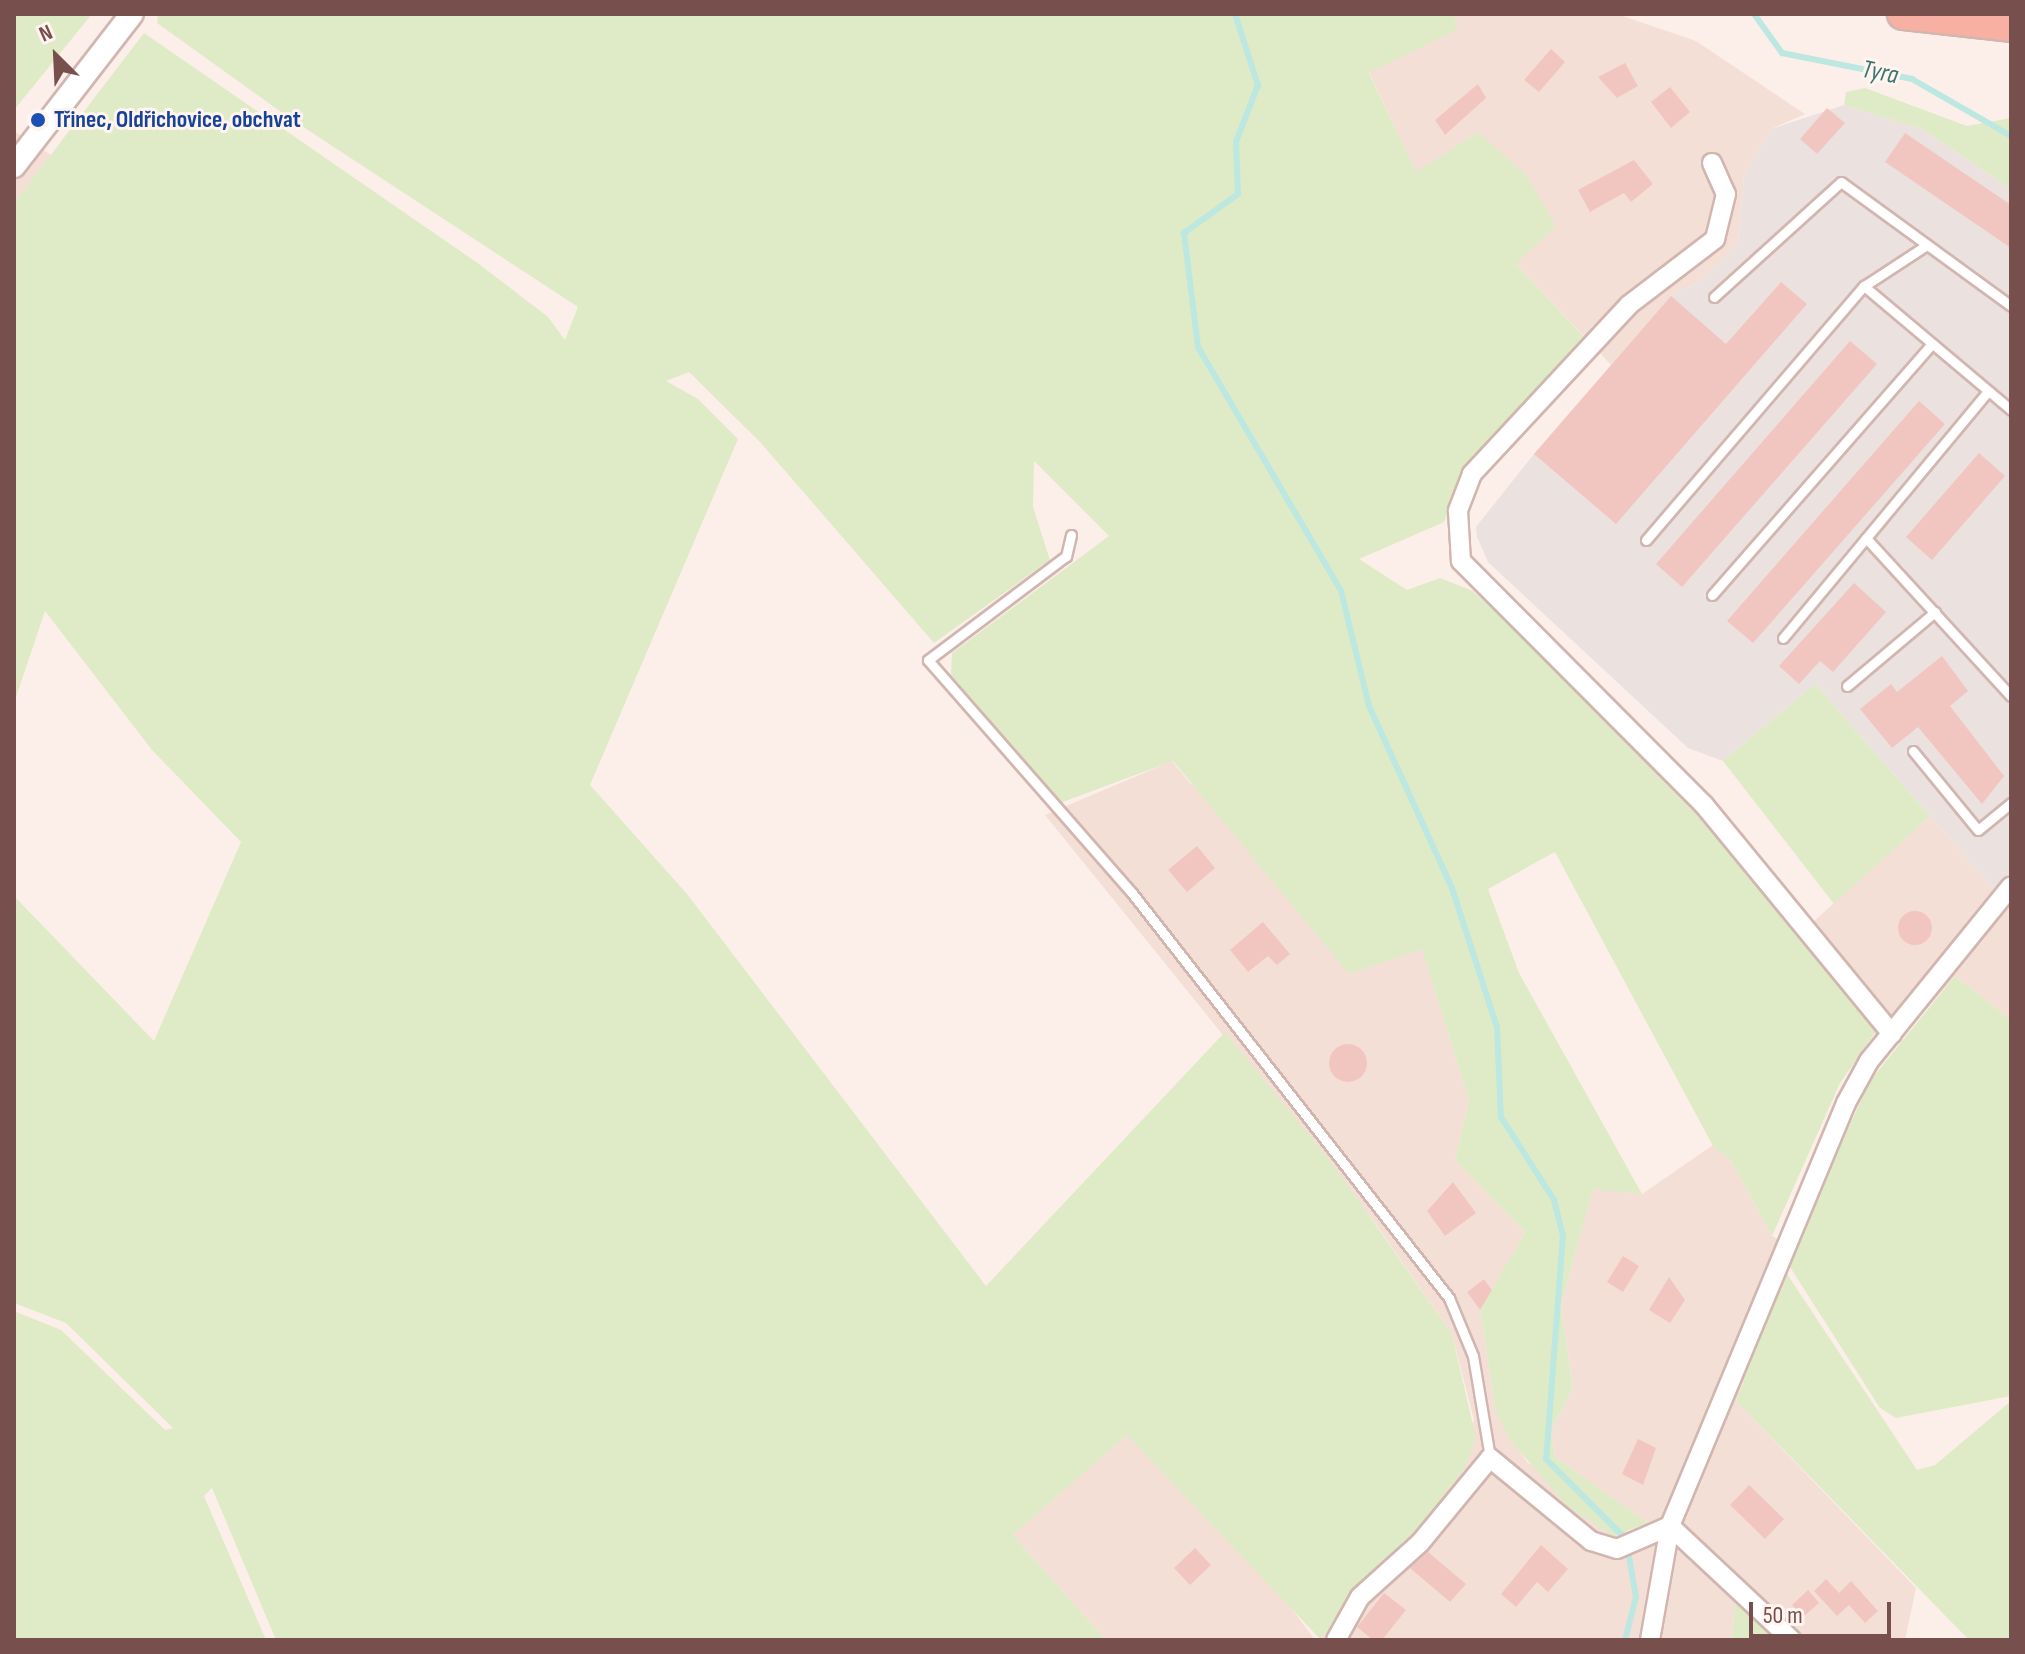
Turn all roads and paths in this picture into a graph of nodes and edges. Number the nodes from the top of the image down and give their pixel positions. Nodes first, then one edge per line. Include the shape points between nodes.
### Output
1 (132, 14) edge
2 (1903, 14) edge
3 (2011, 26) edge
4 (1712, 163) dead end
5 (14, 166) edge
6 (1927, 245) junction
7 (1864, 286) junction
8 (1714, 297) dead end
9 (2011, 306) edge
10 (1932, 344) junction
11 (1988, 391) junction
12 (2011, 410) edge
13 (1071, 535) dead end
14 (1866, 538) junction
15 (1646, 540) dead end
16 (1712, 595) dead end
17 (1935, 612) junction
18 (1783, 638) dead end
19 (1847, 686) dead end
20 (2011, 696) edge
21 (1913, 751) dead end
22 (2011, 803) edge
23 (2011, 886) edge
24 (1892, 1034) junction
25 (1490, 1458) junction
26 (1670, 1526) junction
27 (1336, 1640) edge
28 (1650, 1640) edge
29 (1792, 1640) edge

1 - 5 street
2 - 3 highway
4 - 24 street via 1726,194 1715,239 1629,305 1472,474 1458,511 1461,561 1704,805
6 - 7 lane
6 - 8 lane via 1841,182
6 - 9 lane
7 - 10 lane
7 - 15 lane
10 - 11 lane
10 - 16 lane
11 - 12 lane
11 - 14 lane
13 - 25 lane via 1066,556 928,660 1132,893 1449,1298 1473,1356
14 - 17 lane
14 - 18 lane
17 - 19 lane
17 - 20 lane
21 - 22 lane via 1978,830
23 - 24 street
24 - 26 street via 1846,1103
25 - 26 street via 1571,1528 1617,1549 1642,1543
25 - 27 street via 1420,1543 1360,1597
26 - 28 street
26 - 29 street

